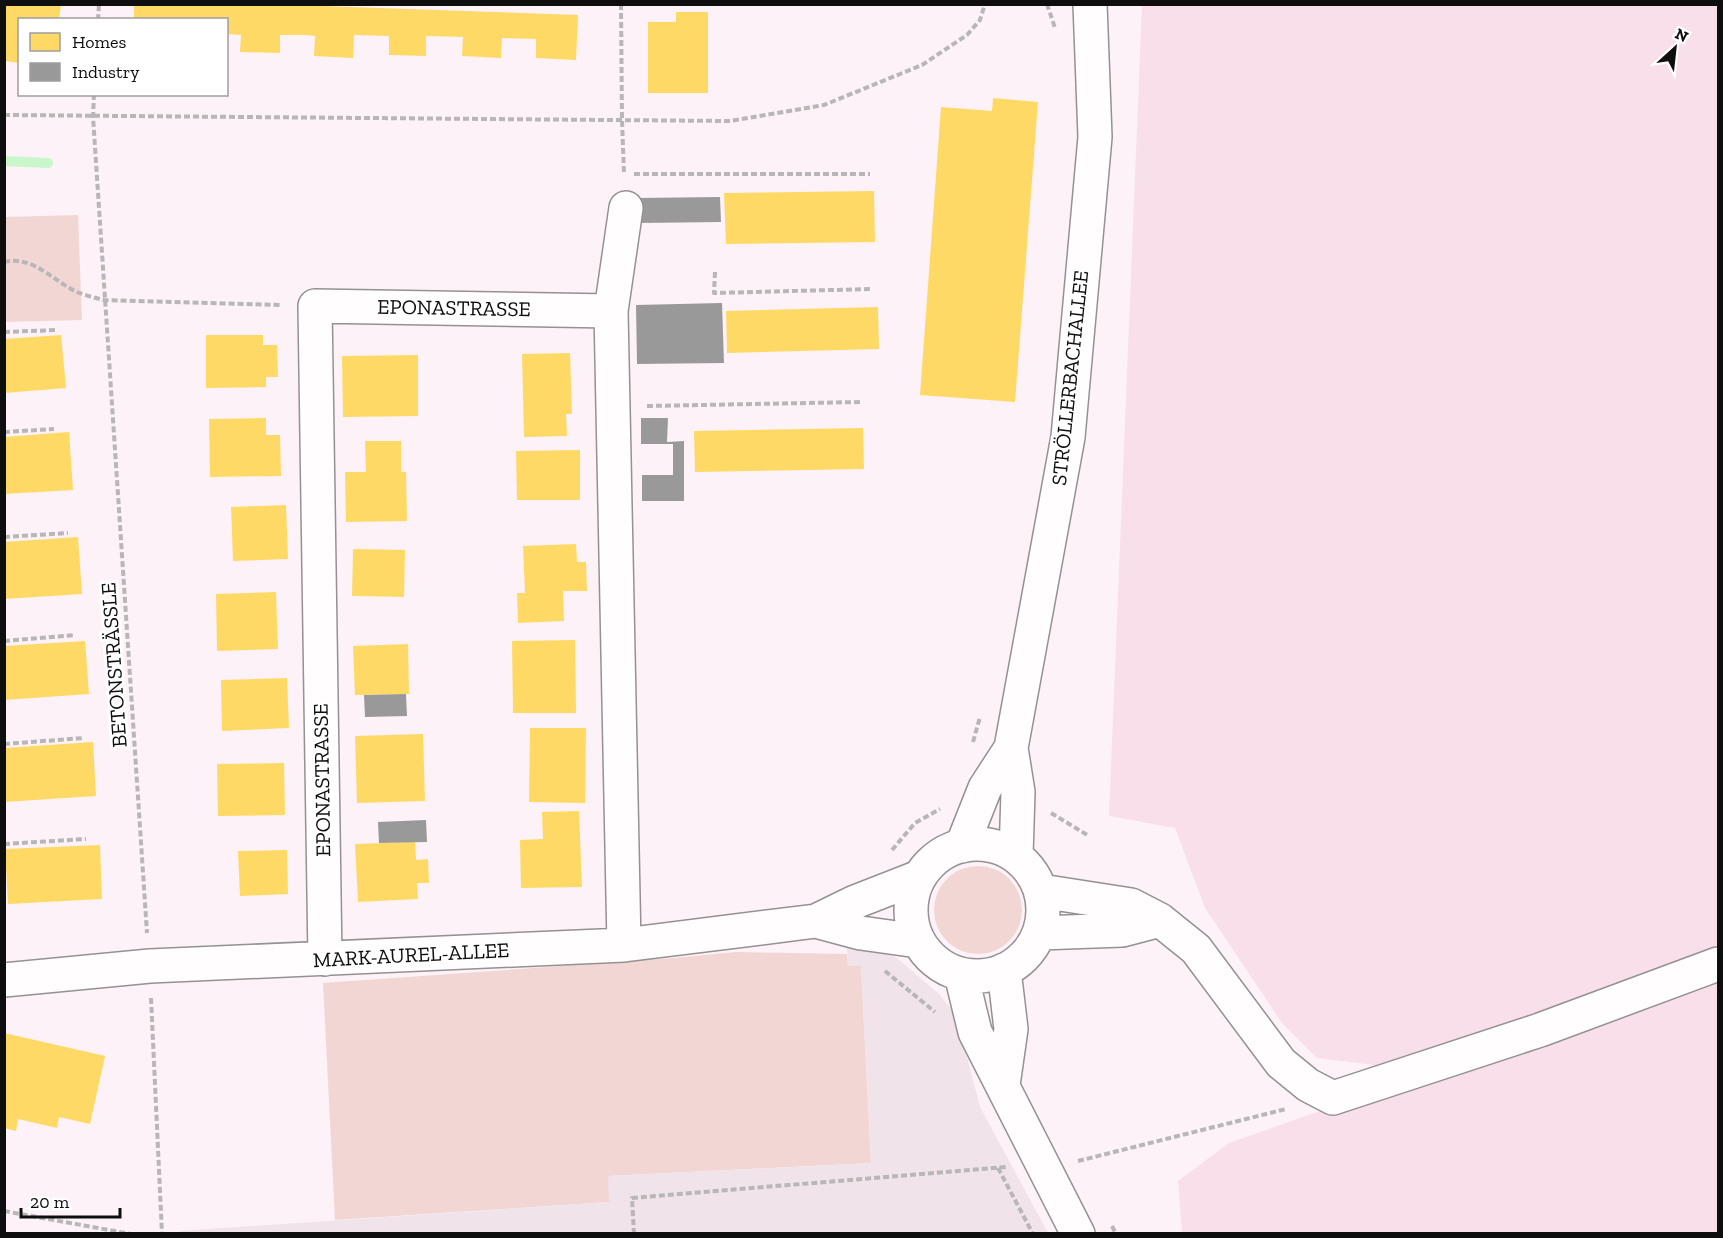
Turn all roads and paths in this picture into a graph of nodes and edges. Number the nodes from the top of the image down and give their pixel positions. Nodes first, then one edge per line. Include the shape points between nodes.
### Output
1 (621, 4) edge
2 (985, 4) edge
3 (1090, 5) edge
4 (94, 96) edge
5 (4, 115) edge
6 (93, 117) junction
7 (622, 120) junction
8 (624, 174) junction
9 (870, 174) dead end
10 (626, 208) joint
11 (4, 262) edge
12 (715, 272) dead end
13 (872, 289) dead end
14 (104, 300) junction
15 (315, 306) junction
16 (611, 311) junction
17 (57, 330) dead end
18 (4, 332) edge
19 (861, 402) dead end
20 (613, 406) junction
21 (54, 429) dead end
22 (4, 432) edge
23 (68, 533) dead end
24 (4, 537) edge
25 (75, 635) dead end
26 (4, 641) edge
27 (84, 738) dead end
28 (4, 744) edge
29 (1011, 748) junction
30 (86, 838) dead end
31 (4, 844) edge
32 (962, 846) junction
33 (1016, 856) junction
34 (919, 877) junction
35 (1041, 891) junction
36 (1160, 920) junction
37 (816, 921) junction
38 (1040, 933) junction
39 (918, 941) junction
40 (624, 945) junction
41 (325, 959) junction
42 (1719, 964) edge
43 (150, 966) junction
44 (1004, 970) junction
45 (961, 974) junction
46 (4, 980) edge
47 (1003, 1085) junction
48 (1333, 1098) junction
49 (1077, 1161) dead end
50 (1011, 1166) dead end
51 (998, 1167) junction
52 (4, 1211) edge
53 (131, 1233) edge
54 (162, 1233) edge
55 (634, 1233) edge
56 (1033, 1233) edge
57 (1078, 1233) edge

1 - 7 path
2 - 7 path via 980,20 967,35 922,65 824,105 730,120
3 - 29 street, STRÖLLERBACHALLEE via 1095,137 1068,438
4 - 6 path, BETONSTRÄSSLE
5 - 6 path
6 - 7 path
6 - 14 path, BETONSTRÄSSLE
7 - 8 path
8 - 9 path
8 - 10 path
10 - 16 street
11 - 14 path via 36,265 76,291
12 - 13 path via 714,293
14 - 15 path
14 - 43 path, BETONSTRÄSSLE
15 - 16 street, EPONASTRASSE
15 - 41 street, EPONASTRASSE
16 - 20 street
17 - 18 path
19 - 20 path
20 - 40 street
21 - 22 path
23 - 24 path
25 - 26 path
27 - 28 path
29 - 32 street, STRÖLLERBACHALLEE via 985,788
29 - 33 street, STRÖLLERBACHALLEE via 1018,792
30 - 31 path
32 - 33 street via 996,846
32 - 34 street via 933,859
33 - 35 street via 1032,872
34 - 37 street, MARK-AUREL-ALLEE
34 - 39 street via 911,898 911,920
35 - 36 street via 1131,905
35 - 38 street via 1044,912
36 - 38 street via 1122,930
36 - 48 street via 1196,950 1281,1063 1308,1085
37 - 39 street, MARK-AUREL-ALLEE via 861,933
37 - 40 street, MARK-AUREL-ALLEE
38 - 44 street via 1029,952
39 - 45 street via 931,959
40 - 41 street, MARK-AUREL-ALLEE
41 - 43 street, MARK-AUREL-ALLEE
42 - 48 street via 1540,1030
43 - 46 street, MARK-AUREL-ALLEE
43 - 54 path, BETONSTRÄSSLE
44 - 45 street via 994,975
44 - 47 street via 1011,1029
45 - 47 street via 975,1032
47 - 57 street
48 - 49 path
50 - 51 path
51 - 55 path via 632,1198
51 - 56 path
52 - 53 path

